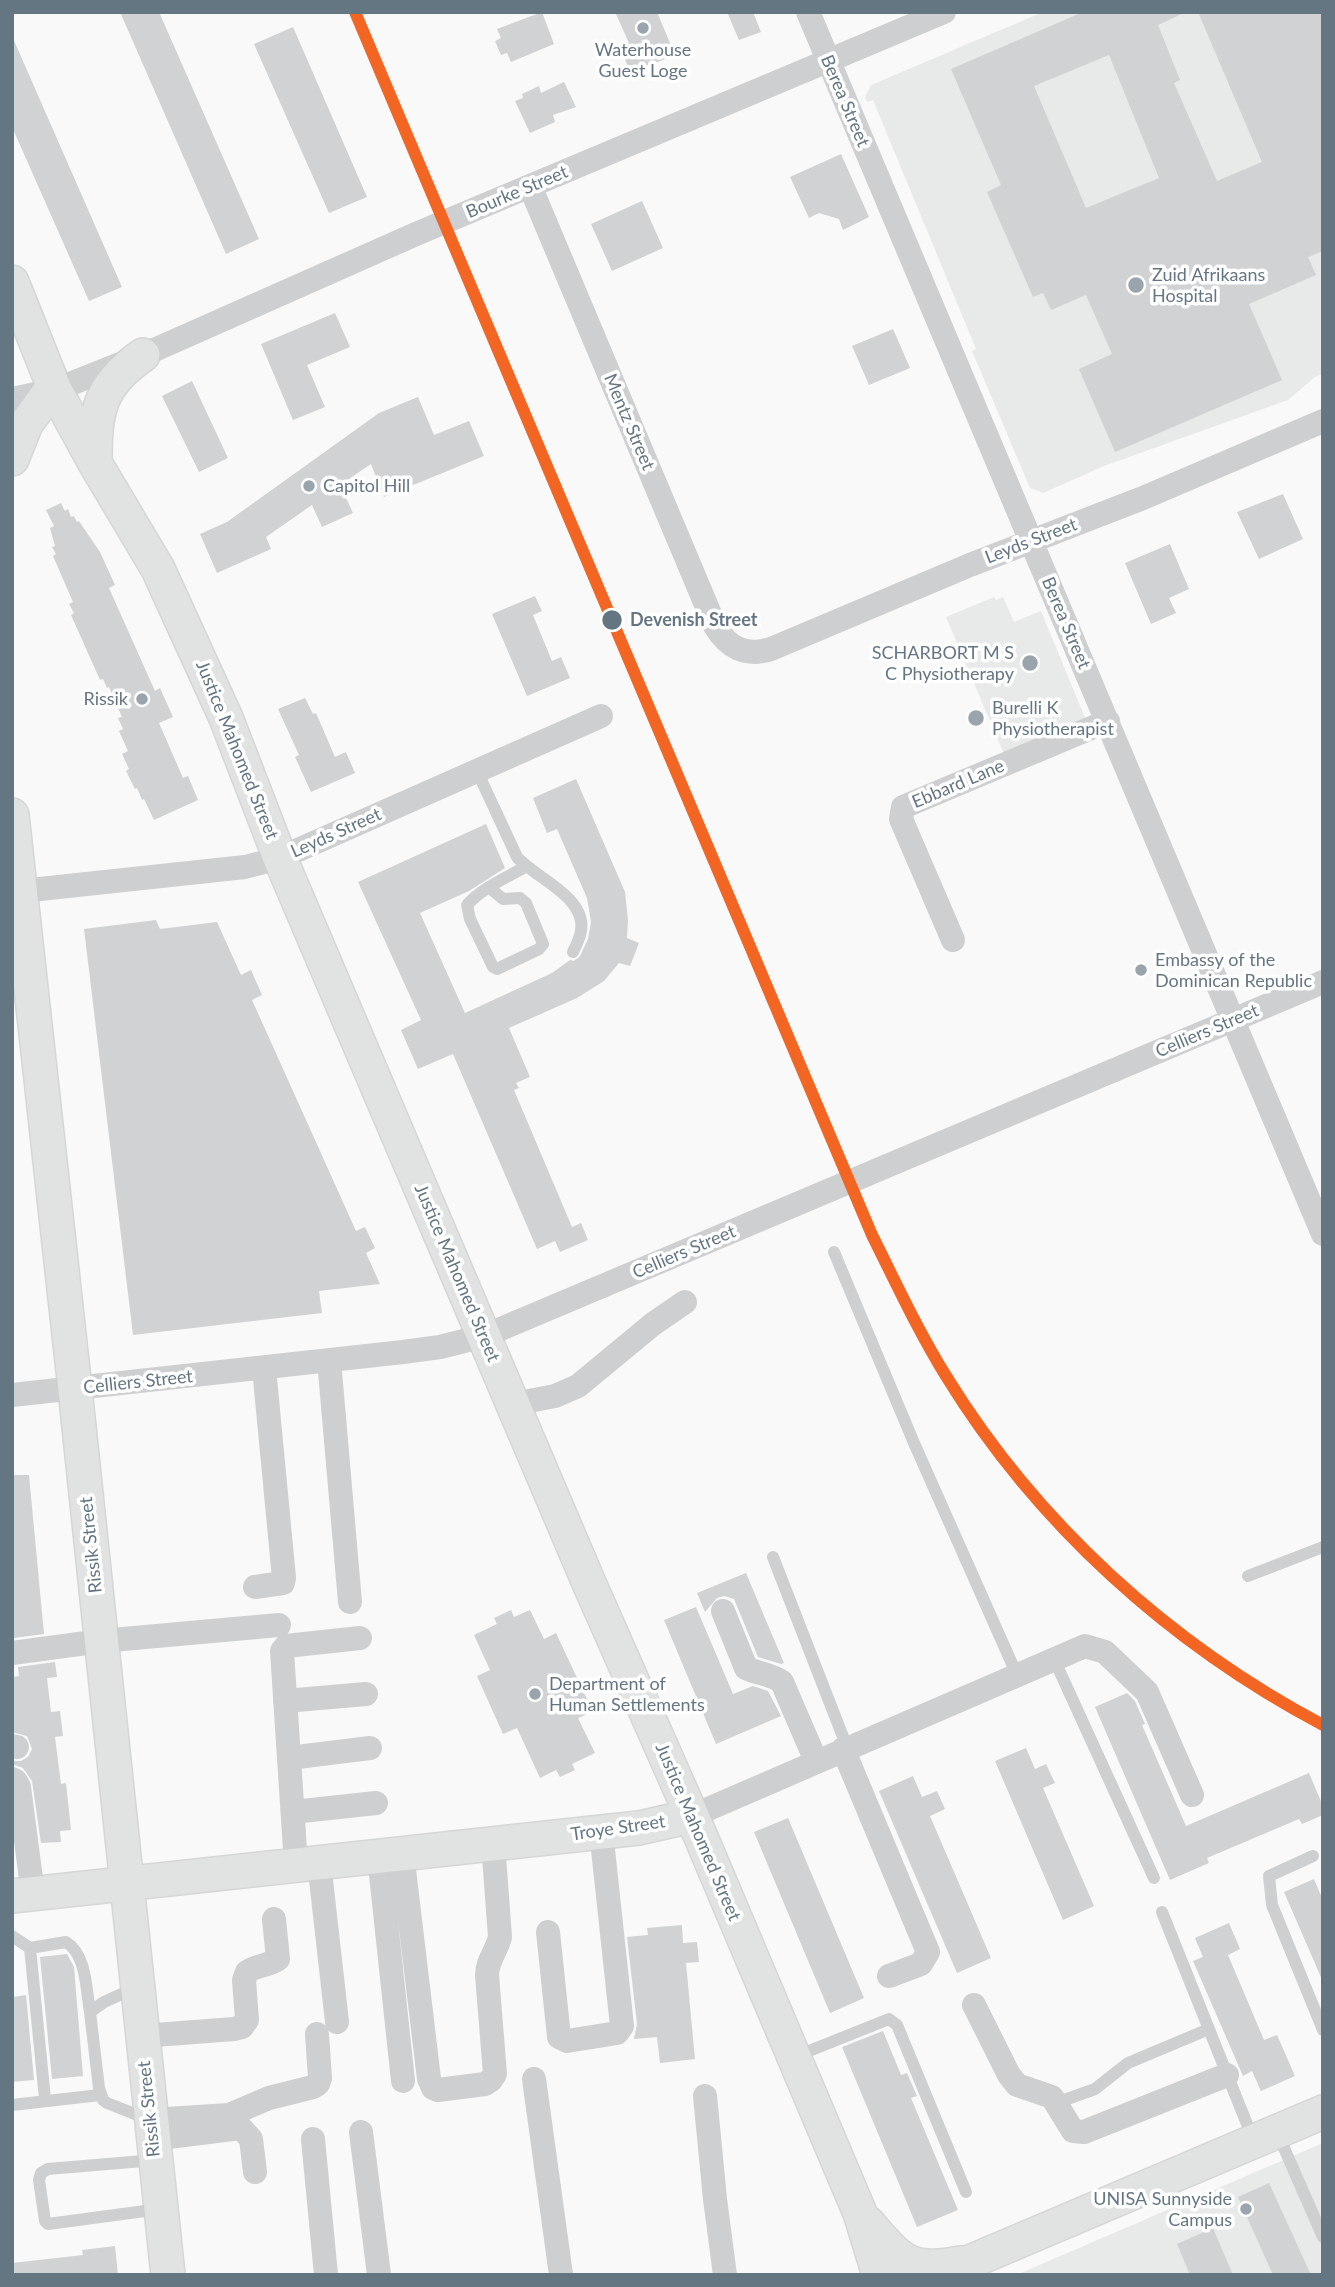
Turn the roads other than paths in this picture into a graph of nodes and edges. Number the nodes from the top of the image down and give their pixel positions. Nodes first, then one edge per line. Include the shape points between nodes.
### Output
1 (808, 12) edge
2 (944, 12) edge
3 (918, 17) edge
4 (829, 61) junction
5 (522, 190) junction
6 (12, 282) edge
7 (143, 355) junction
8 (52, 391) junction
9 (12, 399) edge
10 (1323, 421) edge
11 (72, 422) junction
12 (16, 449) edge
13 (94, 463) junction
14 (1032, 541) junction
15 (738, 650) joint
16 (601, 716) dead end
17 (1108, 721) junction
18 (477, 771) junction
19 (12, 815) edge
20 (280, 858) junction
21 (525, 867) junction
22 (490, 888) junction
23 (16, 891) edge
24 (953, 940) dead end
25 (573, 952) dead end
26 (1323, 982) edge
27 (1233, 1021) junction
28 (1323, 1234) edge
29 (834, 1252) dead end
30 (685, 1302) dead end
31 (484, 1336) junction
32 (329, 1360) junction
33 (264, 1367) junction
34 (75, 1389) junction
35 (12, 1395) edge
36 (513, 1404) junction
37 (1323, 1547) edge
38 (773, 1557) dead end
39 (1248, 1576) dead end
40 (255, 1587) dead end
41 (350, 1602) dead end
42 (723, 1611) dead end
43 (279, 1625) dead end
44 (360, 1638) dead end
45 (101, 1641) junction
46 (12, 1653) edge
47 (1054, 1659) junction
48 (1017, 1675) junction
49 (366, 1694) dead end
50 (285, 1701) junction
51 (370, 1748) dead end
52 (845, 1748) junction
53 (289, 1758) junction
54 (816, 1761) junction
55 (12, 1779) edge
56 (1192, 1795) dead end
57 (376, 1803) dead end
58 (293, 1812) junction
59 (692, 1815) junction
60 (601, 1831) junction
61 (494, 1843) junction
62 (390, 1854) junction
63 (1314, 1856) dead end
64 (308, 1863) junction
65 (1154, 1878) dead end
66 (126, 1883) junction
67 (22, 1895) edge
68 (1162, 1912) dead end
69 (274, 1919) dead end
70 (548, 1932) dead end
71 (12, 1936) edge
72 (30, 1948) junction
73 (889, 1976) dead end
74 (137, 1987) junction
75 (974, 2005) dead end
76 (90, 2012) junction
77 (1209, 2029) junction
78 (1323, 2030) edge
79 (142, 2036) junction
80 (794, 2057) junction
81 (1227, 2075) junction
82 (534, 2079) dead end
83 (403, 2081) dead end
84 (100, 2095) junction
85 (705, 2096) dead end
86 (45, 2099) junction
87 (1056, 2103) junction
88 (12, 2105) edge
89 (1323, 2112) edge
90 (361, 2132) dead end
91 (1266, 2137) junction
92 (313, 2139) dead end
93 (152, 2140) junction
94 (254, 2172) dead end
95 (966, 2192) dead end
96 (160, 2209) junction
97 (860, 2213) junction
98 (1323, 2237) edge
99 (978, 2259) junction
100 (167, 2275) edge
101 (326, 2275) edge
102 (379, 2275) edge
103 (561, 2275) edge
104 (725, 2275) edge
105 (879, 2275) edge
106 (939, 2275) edge

1 - 4 street, Berea Street
2 - 3 street, Bourke Street
3 - 4 street, Bourke Street
4 - 5 street, Bourke Street
4 - 14 street, Berea Street
5 - 7 street, Bourke Street
5 - 15 street, Mentz Street via 707,607 722,637
6 - 8 main road, Justice Mahomed Street
7 - 8 street, Bourke Street
7 - 13 main road via 106,389 97,417
8 - 9 street, Bourke Street
8 - 11 main road, Justice Mahomed Street
8 - 12 main road via 34,411
10 - 14 street, Leyds Street
11 - 12 main road via 45,422
11 - 13 main road, Justice Mahomed Street
13 - 20 main road, Justice Mahomed Street via 159,569 226,718
14 - 15 street, Leyds Street via 771,649
14 - 17 street, Berea Street
16 - 18 street, Leyds Street
17 - 24 street, Ebbard Lane via 903,807 901,819
17 - 27 street, Berea Street
18 - 20 street, Leyds Street
18 - 21 lane
19 - 23 main road, Rissik Street
20 - 23 street, Leyds Street via 244,867
20 - 31 main road, Justice Mahomed Street
21 - 22 lane
21 - 25 lane via 569,898 582,921
22 - 22 lane via 467,905 497,969 543,944 526,903 520,898 503,899
23 - 34 main road, Rissik Street
26 - 27 street, Celliers Street
27 - 28 street, Berea Street
27 - 31 street, Celliers Street
29 - 48 lane
30 - 36 street via 578,1386
31 - 32 street, Celliers Street via 426,1349
31 - 36 main road, Justice Mahomed Street
32 - 33 street, Celliers Street
32 - 41 street
33 - 34 street, Celliers Street
33 - 40 street via 284,1578 278,1585
34 - 35 street, Celliers Street
34 - 45 main road, Rissik Street
36 - 59 main road, Justice Mahomed Street
37 - 39 lane
38 - 52 lane
42 - 54 street via 746,1668 782,1682
43 - 45 street
44 - 50 street via 284,1648
45 - 46 street
45 - 66 main road, Rissik Street
47 - 48 street, Troye Street
47 - 56 street, Troye Street via 1085,1646 1097,1648 1147,1692
47 - 65 lane
48 - 52 street, Troye Street
49 - 50 street
50 - 53 street
51 - 53 street
52 - 54 street, Troye Street
52 - 73 street via 928,1952 921,1964
53 - 58 street
54 - 59 street, Troye Street
55 - 67 street via 19,1787
57 - 58 street
58 - 64 street
59 - 60 main road, Troye Street via 639,1828
59 - 80 main road, Justice Mahomed Street
60 - 61 main road, Troye Street
60 - 70 street via 622,2026 617,2033 567,2041 559,2037
61 - 62 main road, Troye Street
61 - 62 street via 500,1937 487,1975 495,2074 485,2084 439,2090 432,2088 429,2079
62 - 64 main road, Troye Street
62 - 83 street
63 - 78 lane via 1269,1876 1269,1887 1272,1905
64 - 66 main road, Troye Street
64 - 93 street via 327,2028 318,2084
66 - 67 main road, Troye Street
66 - 74 main road, Rissik Street
68 - 77 lane
69 - 79 street via 278,1959 247,1972 247,2017 242,2026
71 - 72 lane
72 - 76 lane via 66,1942 78,1952
72 - 86 lane
74 - 76 lane
74 - 79 main road, Rissik Street
75 - 87 street via 1017,2085 1052,2096
76 - 84 lane
77 - 81 lane
77 - 87 lane via 1128,2063 1094,2089
79 - 93 main road, Rissik Street
80 - 95 lane via 893,2021
80 - 97 main road, Justice Mahomed Street
81 - 87 street via 1084,2132 1073,2131
81 - 91 lane
82 - 103 street
84 - 86 lane
84 - 93 lane
85 - 104 street
86 - 88 lane
89 - 91 main road
90 - 102 street
91 - 98 lane
91 - 99 main road
92 - 101 street
93 - 94 street via 241,2128 251,2139
93 - 96 main road, Rissik Street
93 - 96 lane via 48,2169 39,2180 48,2224
96 - 100 main road, Rissik Street
97 - 99 main road via 909,2263 930,2268
97 - 105 main road, Justice Mahomed Street
99 - 106 main road

